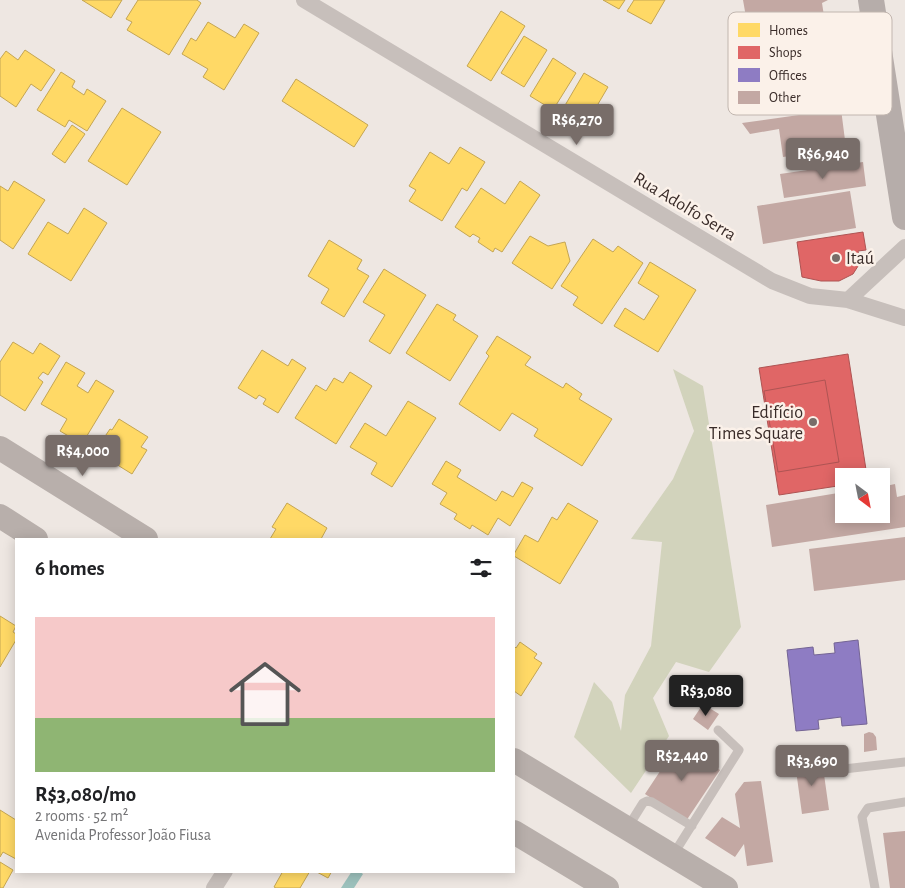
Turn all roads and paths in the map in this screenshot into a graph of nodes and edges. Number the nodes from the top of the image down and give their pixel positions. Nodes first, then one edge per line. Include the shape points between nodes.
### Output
1 (304, 0) edge
2 (889, 115) edge
3 (905, 217) edge
4 (905, 247) edge
5 (848, 300) junction
6 (905, 318) edge
7 (0, 448) edge
8 (0, 516) edge
9 (34, 538) edge
10 (144, 538) edge
11 (718, 730) dead end
12 (515, 761) edge
13 (905, 762) edge
14 (844, 769) dead end
15 (905, 802) edge
16 (692, 826) junction
17 (628, 828) junction
18 (515, 833) edge
19 (673, 855) junction
20 (224, 873) edge
21 (214, 888) edge
22 (607, 888) edge
23 (726, 888) edge
24 (875, 888) edge

1 - 5 street, Rua Adolfo Serra via 772,281 810,296
2 - 3 main road
4 - 5 street
5 - 6 street, Rua Adolfo Serra
7 - 10 main road
8 - 9 main road
11 - 16 lane via 739,750
12 - 17 main road
13 - 14 lane
15 - 24 lane via 864,811 862,817
16 - 17 lane via 647,801
16 - 19 lane
17 - 19 main road
18 - 22 main road
19 - 23 main road
20 - 21 street

